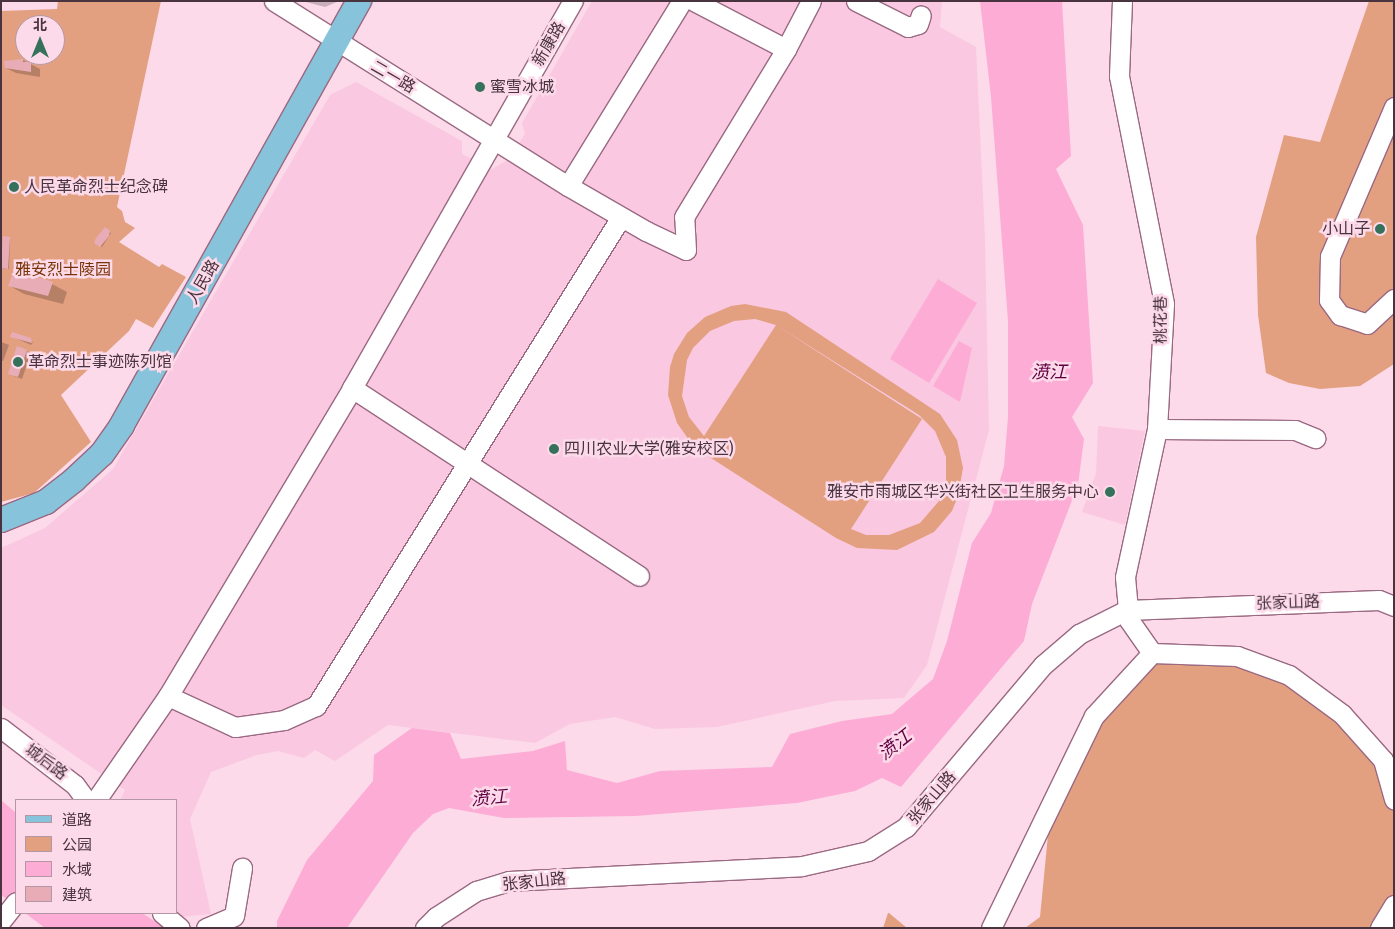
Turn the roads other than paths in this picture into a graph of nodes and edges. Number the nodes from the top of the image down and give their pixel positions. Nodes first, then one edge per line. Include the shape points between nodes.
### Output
1 (274, 1) edge
2 (359, 1) edge
3 (573, 1) edge
4 (682, 1) edge
5 (694, 1) edge
6 (811, 1) edge
7 (856, 1) edge
8 (1122, 1) edge
9 (921, 15) dead end
10 (339, 42) junction
11 (786, 49) junction
12 (1394, 107) edge
13 (495, 138) junction
14 (568, 186) junction
15 (621, 217) junction
16 (1394, 299) edge
17 (352, 388) junction
18 (1157, 429) junction
19 (1315, 438) dead end
20 (467, 462) junction
21 (1, 520) edge
22 (639, 576) dead end
23 (1389, 599) edge
24 (1127, 610) junction
25 (1152, 653) junction
26 (168, 696) junction
27 (1, 728) edge
28 (1, 742) edge
29 (81, 799) edge
30 (85, 799) edge
31 (97, 799) edge
32 (1394, 799) edge
33 (242, 868) dead end
34 (15, 903) edge
35 (1394, 905) edge
36 (163, 914) edge
37 (1, 921) edge
38 (180, 928) edge
39 (206, 928) edge
40 (425, 928) edge
41 (991, 928) edge
42 (1380, 928) edge

1 - 10 street, 二一路
2 - 10 main road, 人民路
3 - 13 street, 新康路
4 - 14 street
5 - 11 street
6 - 11 street
7 - 9 street via 908,28 918,24
8 - 18 street, 桃花巷 via 1119,76 1164,304
10 - 13 street, 二一路
10 - 21 main road, 人民路 via 102,454 46,502
11 - 15 street, 二一路 via 684,217 686,250
12 - 16 street via 1330,256 1329,300 1340,315 1367,324
13 - 14 street, 二一路
13 - 17 street, 新康路
14 - 15 street, 二一路
15 - 20 street
17 - 20 street
17 - 26 street, 新康路
18 - 19 street via 1295,430
18 - 24 street, 桃花巷 via 1125,577
20 - 22 street
20 - 26 street via 316,706 284,720 235,727
23 - 24 street, 张家山路
24 - 25 street via 1129,620
24 - 40 street, 张家山路 via 1079,634 1043,665 906,827 868,851 802,866 509,881 476,891
25 - 32 street via 1237,656 1288,675 1342,714 1383,760
25 - 41 street via 1094,716
26 - 31 street, 新康路
27 - 30 street, 城后路 via 75,785
28 - 29 street, 城后路
33 - 39 street via 234,916
34 - 37 street
35 - 42 street
36 - 38 street

